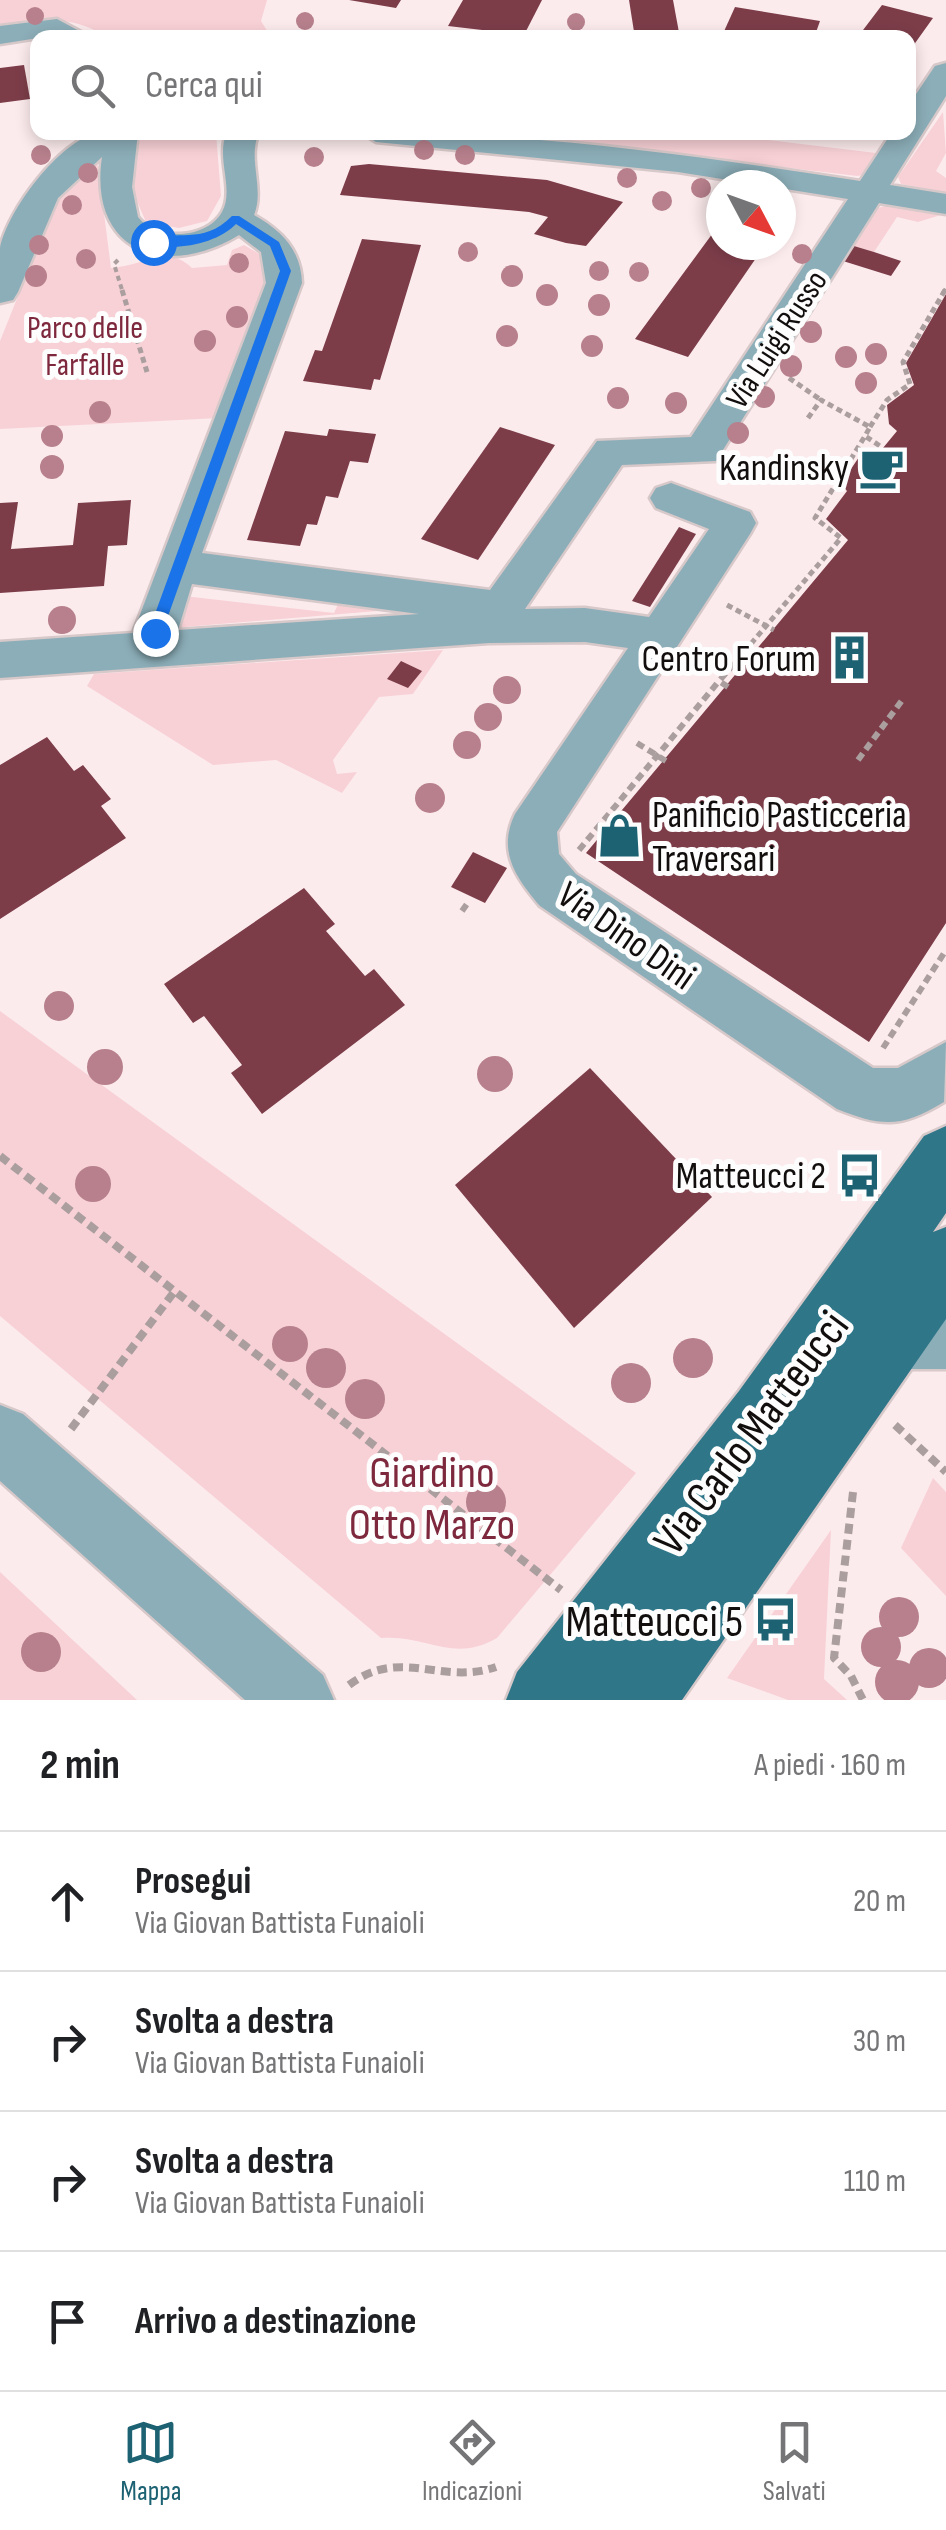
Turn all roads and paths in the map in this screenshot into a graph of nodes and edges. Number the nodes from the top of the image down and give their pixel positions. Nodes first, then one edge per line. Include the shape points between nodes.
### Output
1 (30, 31) edge
2 (0, 35) edge
3 (946, 72) edge
4 (916, 119) edge
5 (108, 140) edge
6 (121, 140) edge
7 (240, 140) edge
8 (457, 140) edge
9 (903, 140) edge
10 (872, 190) junction
11 (946, 204) edge
12 (236, 218) junction
13 (138, 236) junction
14 (946, 288) edge
15 (0, 292) edge
16 (774, 368) dead end
17 (147, 372) dead end
18 (821, 400) junction
19 (808, 418) dead end
20 (870, 428) junction
21 (865, 436) junction
22 (883, 448) dead end
23 (672, 498) dead end
24 (176, 566) junction
25 (693, 586) junction
26 (495, 617) junction
27 (765, 625) junction
28 (774, 630) dead end
29 (659, 634) junction
30 (150, 649) junction
31 (0, 660) edge
32 (719, 682) junction
33 (728, 686) dead end
34 (903, 699) dead end
35 (658, 756) junction
36 (858, 760) dead end
37 (666, 761) dead end
38 (592, 864) dead end
39 (469, 900) dead end
40 (462, 912) dead end
41 (946, 950) edge
42 (881, 1051) dead end
43 (946, 1069) edge
44 (0, 1156) edge
45 (946, 1158) edge
46 (946, 1260) edge
47 (174, 1292) junction
48 (919, 1338) edge
49 (891, 1421) dead end
50 (19, 1454) edge
51 (946, 1472) edge
52 (856, 1476) dead end
53 (556, 1609) dead end
54 (527, 1680) edge
55 (320, 1696) edge
56 (635, 1700) edge
57 (863, 1700) edge

1 - 2 street
3 - 4 street
5 - 15 street via 54,176
6 - 13 street via 119,216
7 - 12 street via 242,204
8 - 10 street
9 - 10 street
10 - 11 street
10 - 26 street, Via Luigi Russo via 702,451 611,451
12 - 13 street via 196,241
12 - 24 street via 275,244 284,283
13 - 17 path via 114,264
14 - 20 path via 904,362 910,384 887,400
16 - 18 path
18 - 19 path
18 - 20 path
20 - 21 path
21 - 22 path
21 - 27 path via 815,518 842,538
23 - 25 street, Via Dino Dini via 735,523
24 - 26 street
24 - 30 street
25 - 27 path
25 - 29 street, Via Dino Dini
26 - 29 street
26 - 30 street
27 - 28 path
27 - 32 path
29 - 43 street, Via Dino Dini via 532,829 538,870 558,890 870,1097 904,1096
30 - 31 street
32 - 33 path
32 - 35 path
34 - 36 path
35 - 37 path
35 - 38 path via 576,854
39 - 40 path
41 - 42 path
44 - 47 path
45 - 54 main road, Via Carlo Matteucci via 601,1633
46 - 48 main road, Via Carlo Matteucci
47 - 50 path
47 - 53 path via 567,1595
48 - 56 main road, Via Carlo Matteucci
49 - 51 path
50 - 55 street
52 - 57 path via 834,1658
54 - 55 path via 486,1672 459,1676 394,1661

